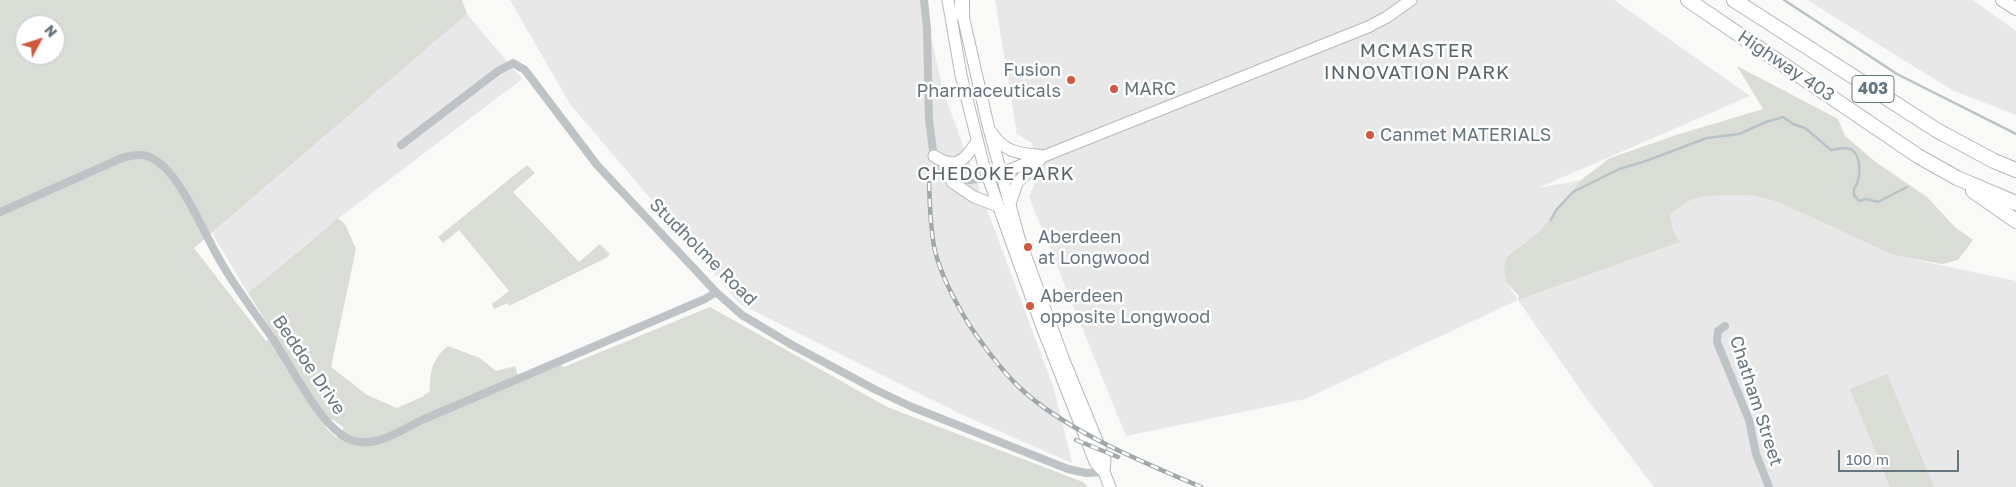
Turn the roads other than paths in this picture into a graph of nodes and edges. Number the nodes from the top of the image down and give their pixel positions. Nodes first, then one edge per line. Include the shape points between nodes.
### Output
1 (924, 0) edge
2 (948, 0) edge
3 (1411, 0) edge
4 (1688, 0) edge
5 (1734, 0) edge
6 (2002, 0) edge
7 (961, 5) edge
8 (2016, 9) edge
9 (988, 124) junction
10 (977, 141) junction
11 (401, 145) dead end
12 (934, 156) junction
13 (1045, 156) junction
14 (2016, 170) edge
15 (1001, 173) junction
16 (988, 178) junction
17 (1957, 178) junction
18 (952, 182) junction
19 (2016, 203) edge
20 (1010, 204) junction
21 (998, 206) junction
22 (0, 212) edge
23 (2016, 221) edge
24 (716, 292) junction
25 (1725, 326) dead end
26 (1104, 472) junction
27 (1110, 487) edge
28 (1769, 487) edge

1 - 12 street via 929,119
2 - 10 main road
3 - 13 main road via 1368,27
4 - 17 highway, Highway 403 / 403 via 1918,156
5 - 14 highway, Highway 403 / 403 via 1938,131
6 - 8 main road
7 - 9 main road
9 - 13 main road via 1001,144 1012,152
9 - 15 main road
10 - 12 main road via 959,162 943,162
10 - 16 main road
11 - 24 street, Studholme Road via 498,70 513,63 525,70 597,164
12 - 18 street
13 - 15 main road
13 - 20 main road via 1017,183
15 - 16 main road
15 - 20 main road
16 - 18 street
16 - 21 main road
17 - 19 highway, Highway 403 / 403
17 - 23 highway
18 - 21 main road
20 - 26 main road via 1033,278 1106,460
21 - 26 main road via 1091,453
22 - 24 street, Beddoe Drive via 122,158 137,154 155,160 170,173 222,265 326,420 338,433 351,440 368,443
24 - 26 street, Studholme Road via 742,315 876,390 1068,469 1086,474
25 - 28 street, Chatham Street via 1718,331 1717,342 1749,420 1756,454
26 - 27 main road

